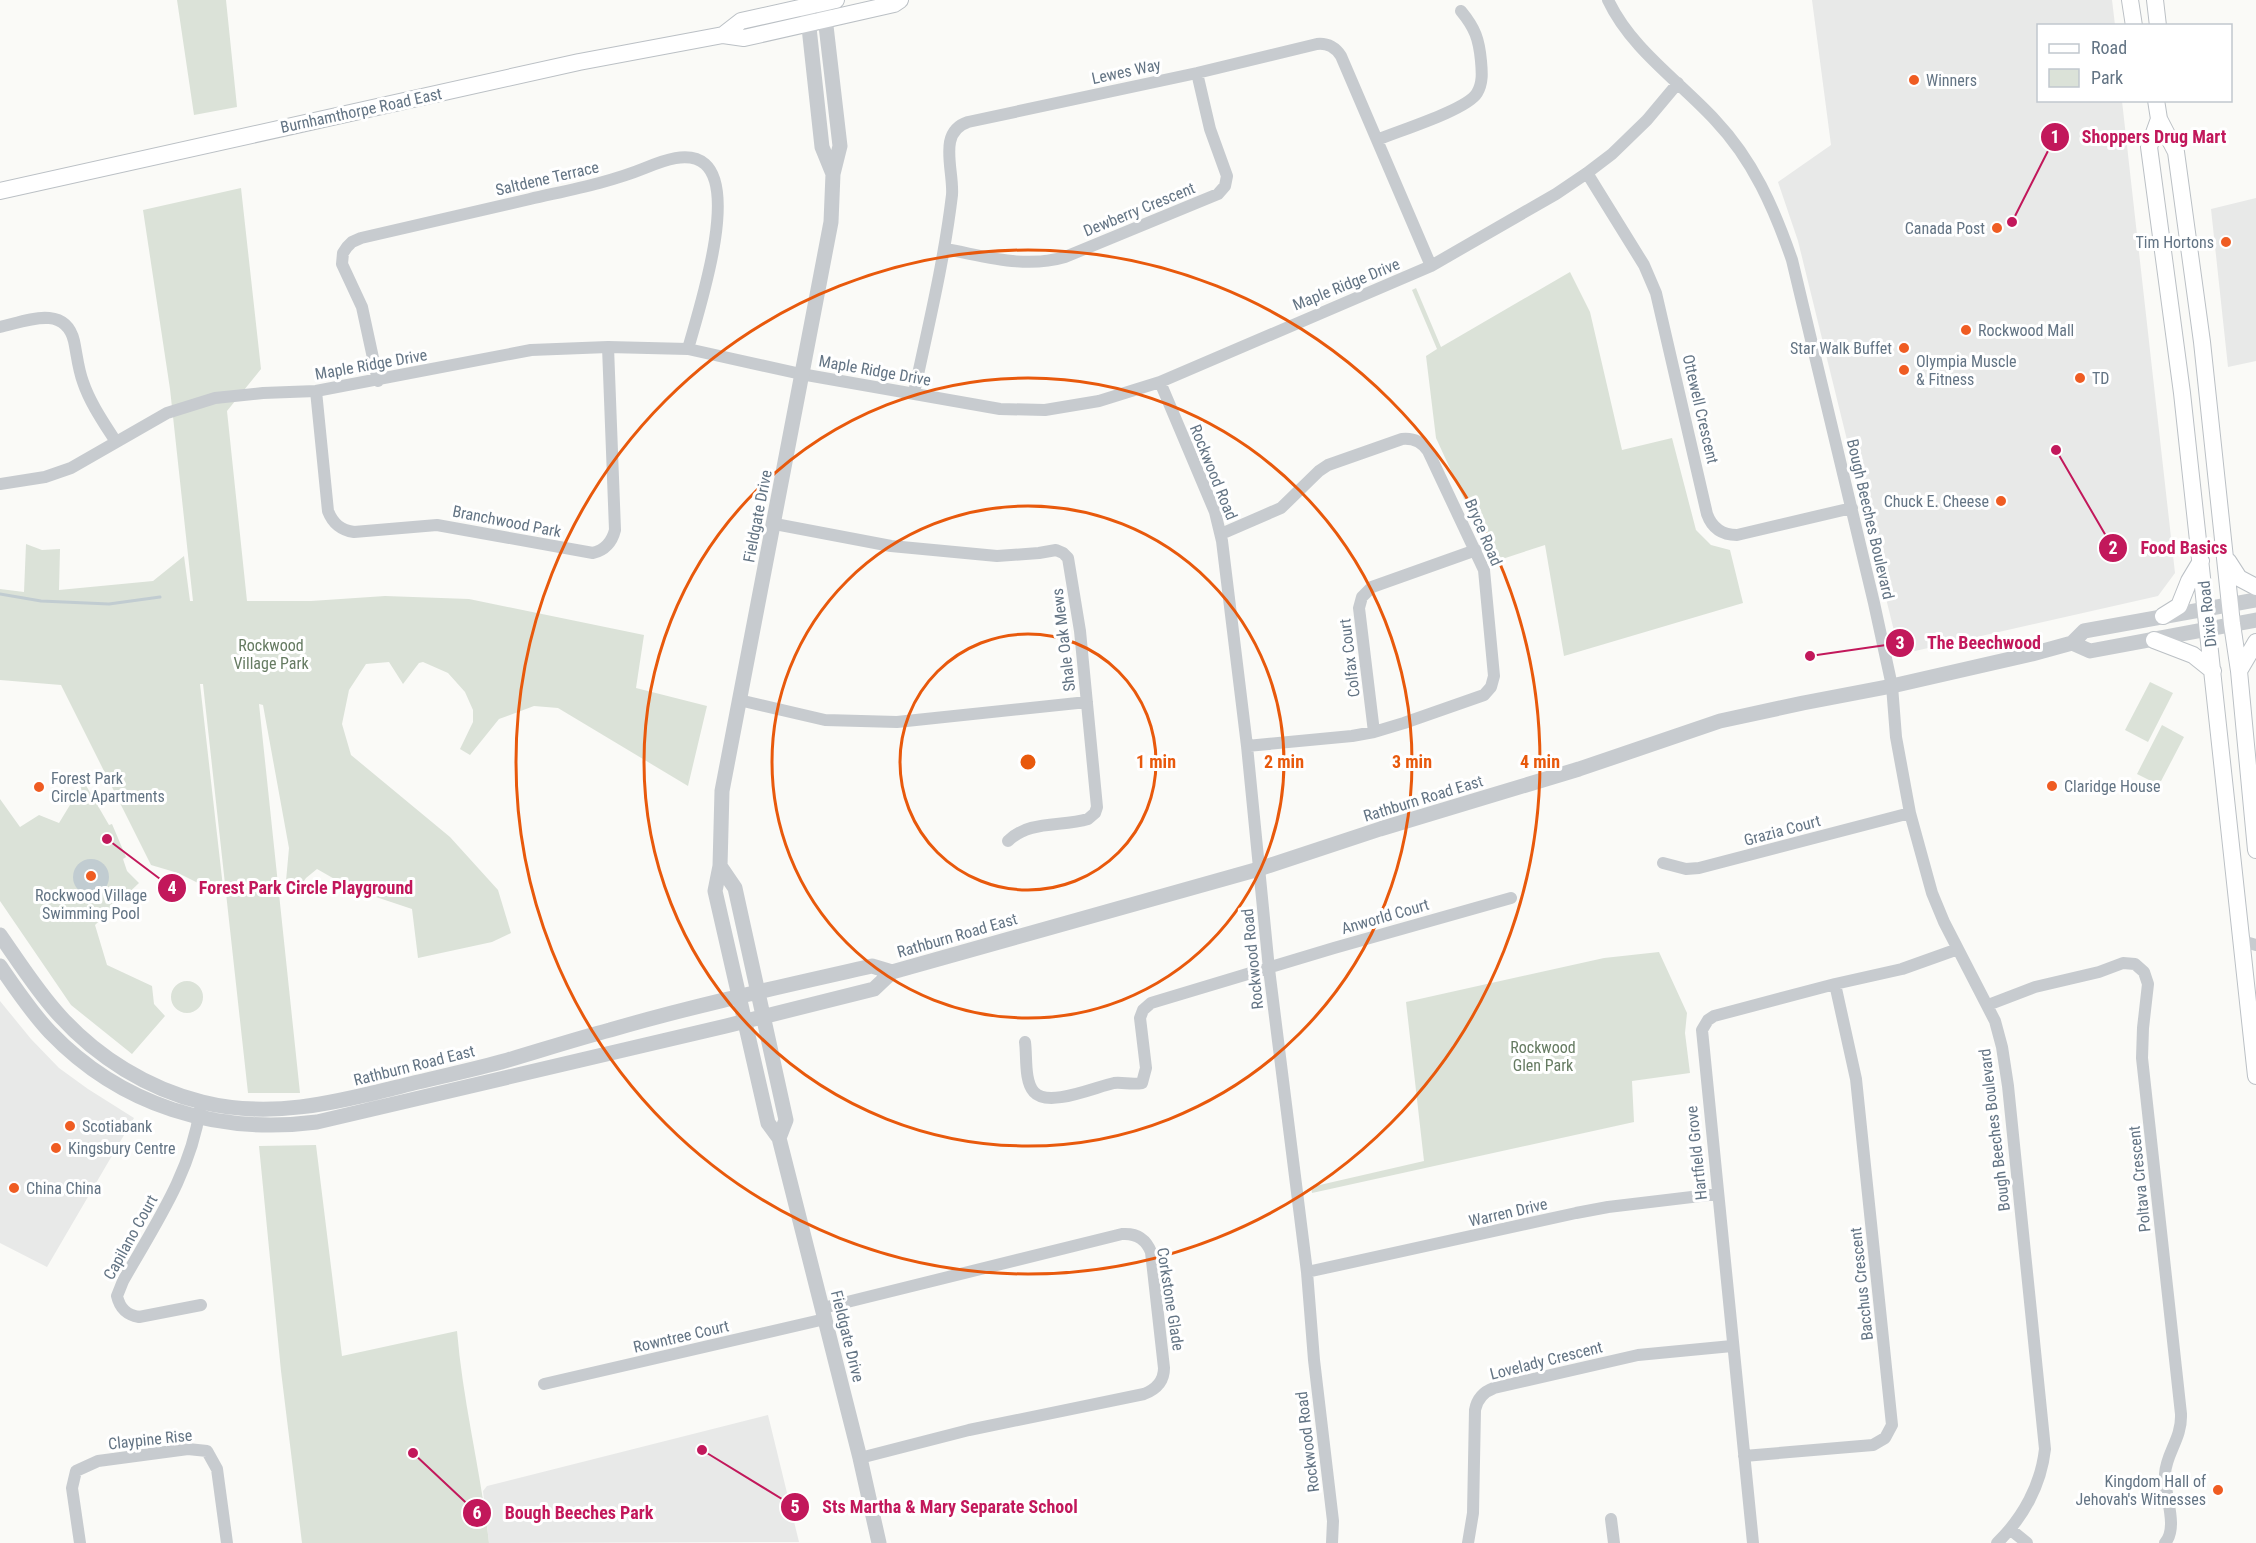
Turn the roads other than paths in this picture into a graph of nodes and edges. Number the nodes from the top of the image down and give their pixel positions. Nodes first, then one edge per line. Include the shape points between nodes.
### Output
1 (900, 0) edge
2 (1608, 0) edge
3 (2130, 0) edge
4 (2155, 0) edge
5 (819, 2) edge
6 (1461, 11) dead end
7 (826, 20) junction
8 (810, 24) junction
9 (2134, 24) edge
10 (2158, 24) edge
11 (723, 35) junction
12 (1197, 73) junction
13 (1678, 83) junction
14 (2156, 102) edge
15 (2159, 119) junction
16 (1377, 140) junction
17 (1587, 173) junction
18 (833, 174) junction
19 (0, 191) edge
20 (945, 249) junction
21 (1431, 266) junction
22 (0, 327) edge
23 (608, 347) junction
24 (688, 349) junction
25 (801, 374) junction
26 (378, 381) junction
27 (1160, 382) junction
28 (316, 391) junction
29 (914, 393) junction
30 (116, 442) junction
31 (0, 484) edge
32 (1852, 508) junction
33 (775, 524) junction
34 (1221, 534) junction
35 (1476, 550) junction
36 (2226, 558) junction
37 (2201, 561) junction
38 (2256, 587) edge
39 (2256, 600) edge
40 (2230, 604) junction
41 (2205, 609) junction
42 (2163, 616) junction
43 (2256, 620) edge
44 (2232, 624) junction
45 (2208, 628) junction
46 (2154, 640) junction
47 (2256, 642) edge
48 (2072, 643) junction
49 (2213, 671) junction
50 (2239, 671) junction
51 (1892, 686) junction
52 (739, 700) junction
53 (1087, 702) junction
54 (1374, 732) junction
55 (1247, 746) junction
56 (1910, 813) junction
57 (1008, 842) dead end
58 (2256, 850) edge
59 (1663, 863) dead end
60 (720, 866) junction
61 (1259, 869) junction
62 (1511, 898) dead end
63 (0, 935) edge
64 (2249, 943) edge
65 (1958, 949) junction
66 (0, 966) edge
67 (1269, 969) junction
68 (892, 972) junction
69 (1835, 984) junction
70 (758, 992) junction
71 (740, 996) junction
72 (1988, 1005) junction
73 (763, 1016) junction
74 (745, 1021) junction
75 (1025, 1042) dead end
76 (2256, 1076) edge
77 (201, 1102) junction
78 (199, 1118) junction
79 (780, 1138) junction
80 (1717, 1194) junction
81 (1307, 1272) junction
82 (201, 1305) dead end
83 (824, 1314) junction
84 (1732, 1346) junction
85 (544, 1384) dead end
86 (1744, 1456) junction
87 (860, 1458) junction
88 (1611, 1519) dead end
89 (2011, 1530) junction
90 (81, 1543) edge
91 (227, 1543) edge
92 (879, 1543) edge
93 (1332, 1543) edge
94 (1468, 1543) edge
95 (1614, 1543) edge
96 (1752, 1543) edge
97 (1997, 1543) edge
98 (2027, 1543) edge
99 (2165, 1543) edge

1 - 7 main road, Burnhamthorpe Road East
2 - 13 street, Bough Beeches Boulevard via 1633,37
3 - 9 main road
4 - 10 main road
5 - 7 street, Fieldgate Drive
5 - 8 street, Fieldgate Drive
5 - 11 main road, Burnhamthorpe Road East via 741,21
6 - 16 street via 1479,43 1482,76 1478,92 1463,106
7 - 8 main road, Burnhamthorpe Road East
7 - 18 street, Fieldgate Drive via 840,146
8 - 11 main road, Burnhamthorpe Road East via 744,38
8 - 18 street, Fieldgate Drive via 822,147
11 - 19 main road, Burnhamthorpe Road East via 579,62
12 - 16 street, Lewes Way via 1317,44 1331,46 1341,56
12 - 20 street, Lewes Way via 958,127 950,139 952,192
12 - 20 street, Dewberry Crescent via 1210,129 1227,176 1218,194 1048,261 1014,262
13 - 17 street, Maple Ridge Drive via 1647,120
13 - 32 street, Bough Beeches Boulevard via 1736,144 1761,184 1782,231
14 - 15 main road, Dixie Road
15 - 36 main road, Dixie Road via 2176,152
15 - 37 main road, Dixie Road via 2149,147
16 - 21 street, Lewes Way
17 - 21 street, Maple Ridge Drive
17 - 32 street, Ottewell Crescent via 1644,266 1656,293 1707,514 1713,525 1725,534 1740,534
18 - 25 street, Fieldgate Drive via 831,222
20 - 29 street, Lewes Way
21 - 27 street, Maple Ridge Drive
22 - 30 street via 47,318 66,325 74,341 84,386
23 - 24 street, Maple Ridge Drive
23 - 26 street, Maple Ridge Drive via 531,350
23 - 28 street, Branchwood Park via 615,530 607,546 593,553 437,525 354,532 340,528 328,511
24 - 25 street, Maple Ridge Drive
24 - 26 street, Saltdene Terrace via 716,244 718,201 714,177 705,164 690,157 665,160 621,178 352,242 343,253 342,264 362,307
25 - 29 street, Maple Ridge Drive
25 - 33 street, Fieldgate Drive
26 - 28 street, Maple Ridge Drive
27 - 29 street, Maple Ridge Drive via 1099,401 1045,410 1000,409
27 - 34 street, Rockwood Road
28 - 30 street, Maple Ridge Drive via 215,398 167,413
30 - 31 street, Maple Ridge Drive via 57,474
32 - 51 street, Bough Beeches Boulevard
33 - 52 street, Fieldgate Drive
33 - 53 street, Shale Oak Mews via 891,546 976,555 1060,550 1071,565
34 - 35 street, Bryce Road via 1281,508 1328,465 1410,439 1428,451
34 - 55 street, Rockwood Road
35 - 54 street, Colfax Court via 1372,587 1362,597 1359,608
35 - 54 street, Bryce Road via 1485,576 1494,671 1491,687 1478,697
36 - 38 main road via 2239,578
36 - 40 main road, Dixie Road
37 - 41 main road, Dixie Road
37 - 42 main road via 2179,606
39 - 40 street, Rathburn Road East
40 - 41 street, Rathburn Road East
40 - 44 main road, Dixie Road
41 - 42 street, Rathburn Road East
41 - 45 main road, Dixie Road
42 - 48 street, Rathburn Road East via 2084,631
43 - 44 street, Rathburn Road East
44 - 45 street, Rathburn Road East
44 - 50 main road, Dixie Road
45 - 46 street, Rathburn Road East
45 - 49 main road, Dixie Road
46 - 48 street, Rathburn Road East via 2090,651
46 - 49 main road via 2193,655
47 - 50 main road
48 - 51 street, Rathburn Road East
49 - 64 main road, Dixie Road
50 - 58 main road, Dixie Road
51 - 56 street, Bough Beeches Boulevard via 1896,737
51 - 61 street, Rathburn Road East via 1720,721
52 - 53 street, Shale Oak Mews via 825,720 874,722
52 - 60 street, Fieldgate Drive via 722,791
53 - 57 street via 1098,803 1095,813 1083,821 1028,829
54 - 55 street, Bryce Road
55 - 61 street, Rockwood Road
56 - 59 street, Grazia Court via 1699,868
56 - 65 street, Bough Beeches Boulevard via 1932,893
60 - 70 street, Fieldgate Drive via 735,888
60 - 71 street, Fieldgate Drive via 715,891
61 - 67 street, Rockwood Road
61 - 68 street, Rathburn Road East
62 - 67 street, Anworld Court
63 - 77 street, Rathburn Road East via 50,1004 85,1040 133,1074
64 - 76 main road, Dixie Road
65 - 69 street, Hartfield Grove via 1902,969
65 - 72 street, Bough Beeches Boulevard
66 - 78 street, Rathburn Road East via 34,1014 84,1063 136,1095
67 - 75 street, Anworld Court via 1146,1006 1140,1018 1146,1068 1142,1083 1116,1083 1053,1099 1042,1098 1030,1085
67 - 81 street, Rockwood Road
68 - 70 street, Rathburn Road East via 872,966
68 - 73 street, Rathburn Road East via 874,989
69 - 80 street, Hartfield Grove via 1714,1016 1703,1026
69 - 86 street, Bacchus Crescent via 1856,1079 1892,1425 1885,1438 1873,1445
70 - 71 street, Rathburn Road East
70 - 73 street, Fieldgate Drive
71 - 74 street, Fieldgate Drive
71 - 77 street, Rathburn Road East via 330,1104 265,1111
72 - 89 street, Bough Beeches Boulevard via 2004,1057 2045,1449 2039,1479
72 - 99 street, Poltava Crescent via 2035,987 2122,963 2134,964 2145,974 2148,989 2142,1058 2181,1422 2166,1469 2172,1531
73 - 74 street, Rathburn Road East
73 - 79 street, Fieldgate Drive via 786,1119
74 - 78 street, Rathburn Road East via 317,1122 251,1126
74 - 79 street, Fieldgate Drive via 768,1123
77 - 78 street, Capilano Court
78 - 82 street, Capilano Court via 184,1169 117,1296 123,1310 139,1317
79 - 83 street, Fieldgate Drive
80 - 81 street, Warren Drive via 1576,1213
80 - 84 street, Hartfield Grove
81 - 93 street, Rockwood Road via 1333,1521
83 - 85 street, Rowntree Court
83 - 87 street, Fieldgate Drive
83 - 87 street, Corkstone Glade via 1122,1234 1139,1237 1151,1252 1164,1368 1155,1389
84 - 86 street, Hartfield Grove
84 - 94 street, Lovelady Crescent via 1638,1355 1484,1393 1475,1410 1473,1514
86 - 96 street, Hartfield Grove
87 - 92 street, Fieldgate Drive
88 - 95 street
89 - 97 street, Bough Beeches Boulevard
89 - 98 street
90 - 91 street, Claypine Rise via 72,1488 76,1471 98,1461 188,1449 207,1452 217,1468

